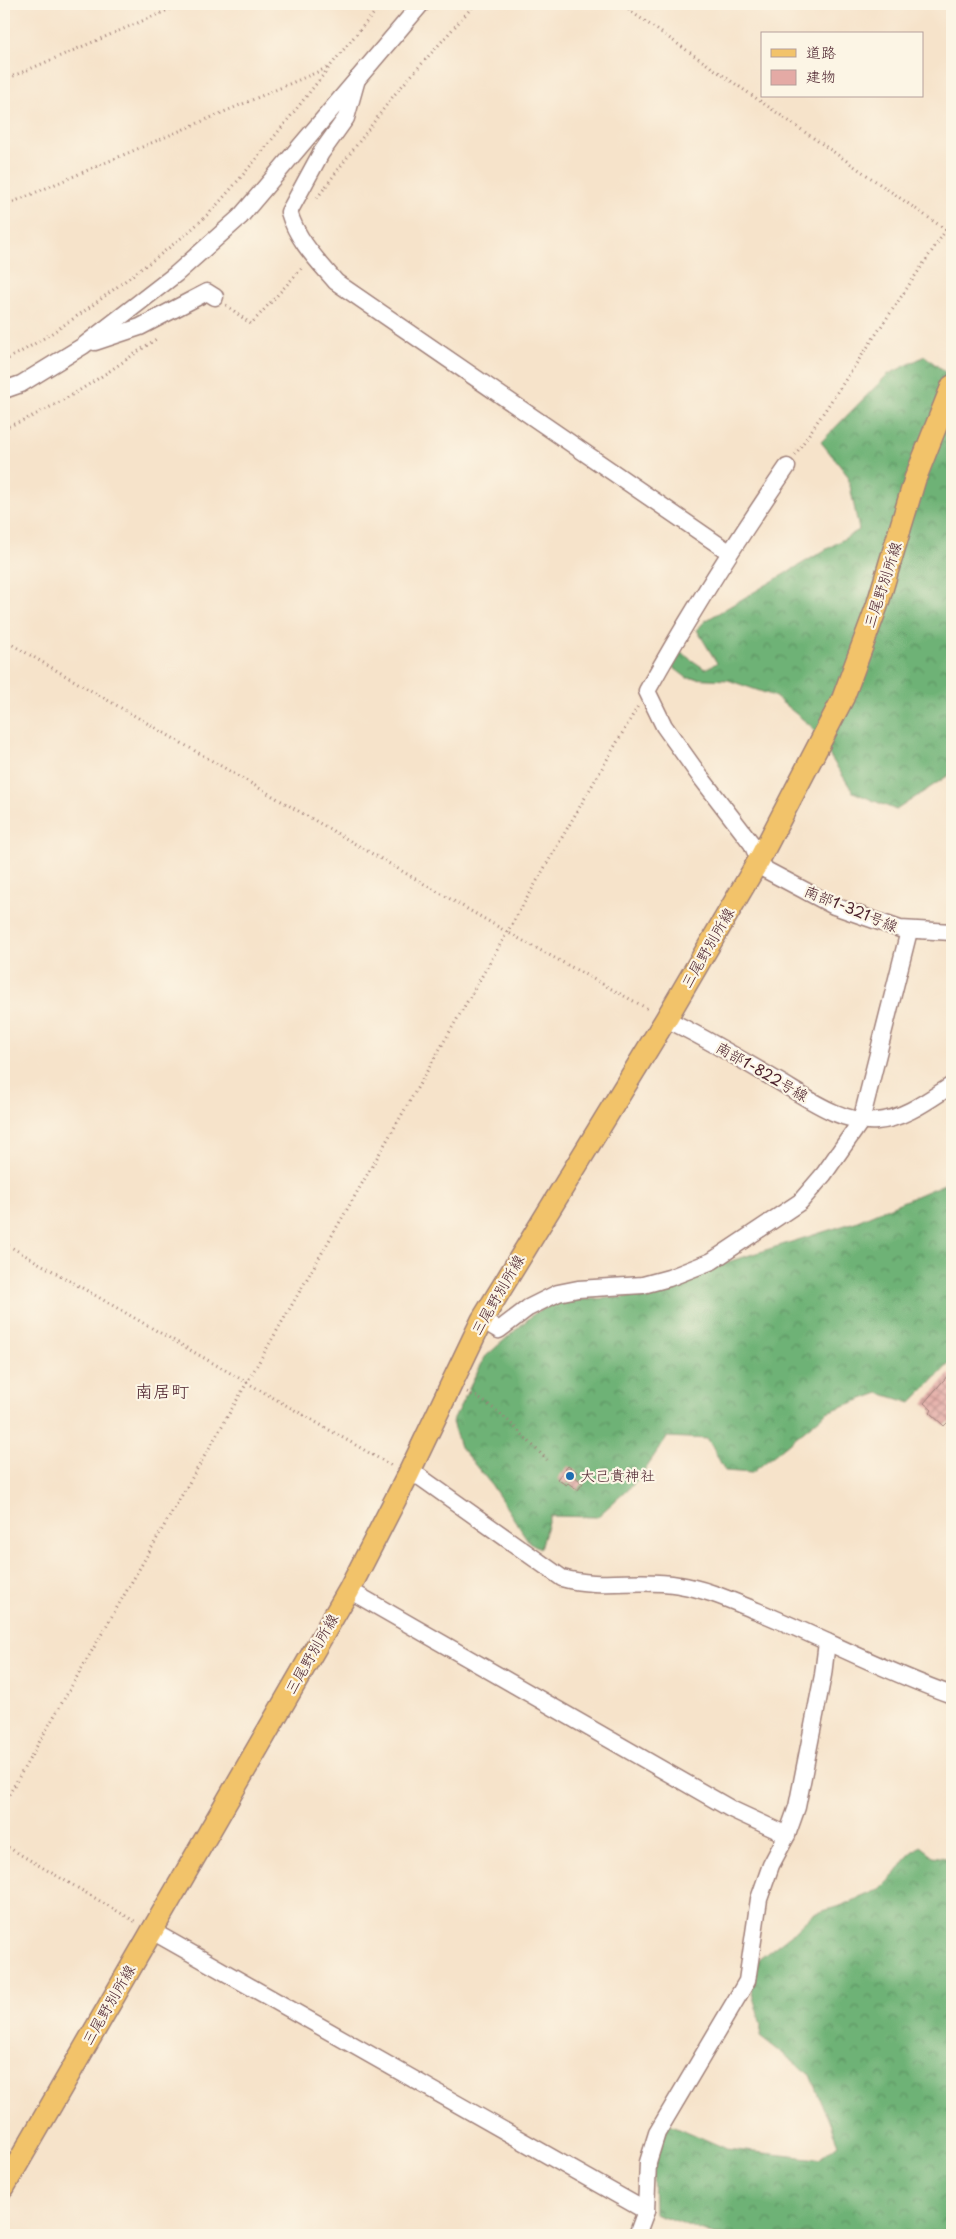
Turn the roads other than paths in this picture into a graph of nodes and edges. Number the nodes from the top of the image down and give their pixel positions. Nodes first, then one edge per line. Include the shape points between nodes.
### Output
1 (421, 4) edge
2 (357, 79) junction
3 (215, 297) road end
4 (83, 346) junction
5 (952, 386) edge
6 (4, 390) edge
7 (787, 467) road end
8 (728, 552) junction
9 (759, 860) junction
10 (909, 931) junction
11 (952, 932) edge
12 (666, 1019) junction
13 (952, 1085) edge
14 (861, 1121) junction
15 (482, 1320) junction
16 (408, 1475) junction
17 (349, 1590) junction
18 (827, 1642) junction
19 (952, 1695) edge
20 (786, 1835) junction
21 (152, 1931) junction
22 (4, 2187) edge
23 (646, 2211) junction
24 (637, 2235) edge

1 - 2 street
2 - 4 street via 240,217 176,274
2 - 8 street via 346,118 321,153 289,212 294,229 313,256 336,282
3 - 4 street via 207,292 140,327
4 - 6 street via 21,384
5 - 9 main road, 三尾野別所線 via 915,479 877,606 843,698
7 - 8 street
8 - 9 street via 647,691 664,726 752,844
9 - 10 street, 南部1-321号線 via 766,870 834,906
9 - 12 main road, 三尾野別所線
10 - 11 street, 南部1-321号線
10 - 14 street
12 - 14 street, 南部1-822号線 via 825,1108
12 - 15 main road, 三尾野別所線
13 - 14 street via 897,1116
14 - 15 street via 800,1202 712,1261 642,1285 558,1293 528,1308 499,1330
15 - 16 main road, 三尾野別所線
16 - 17 main road, 三尾野別所線
16 - 18 street via 420,1477 562,1578 578,1583 678,1584 723,1598
17 - 20 street via 731,1809
17 - 21 main road, 三尾野別所線
18 - 19 street
18 - 20 street via 798,1807
20 - 23 street via 759,1900 747,1980 657,2134 648,2162
21 - 22 main road, 三尾野別所線
21 - 23 street
23 - 24 street

